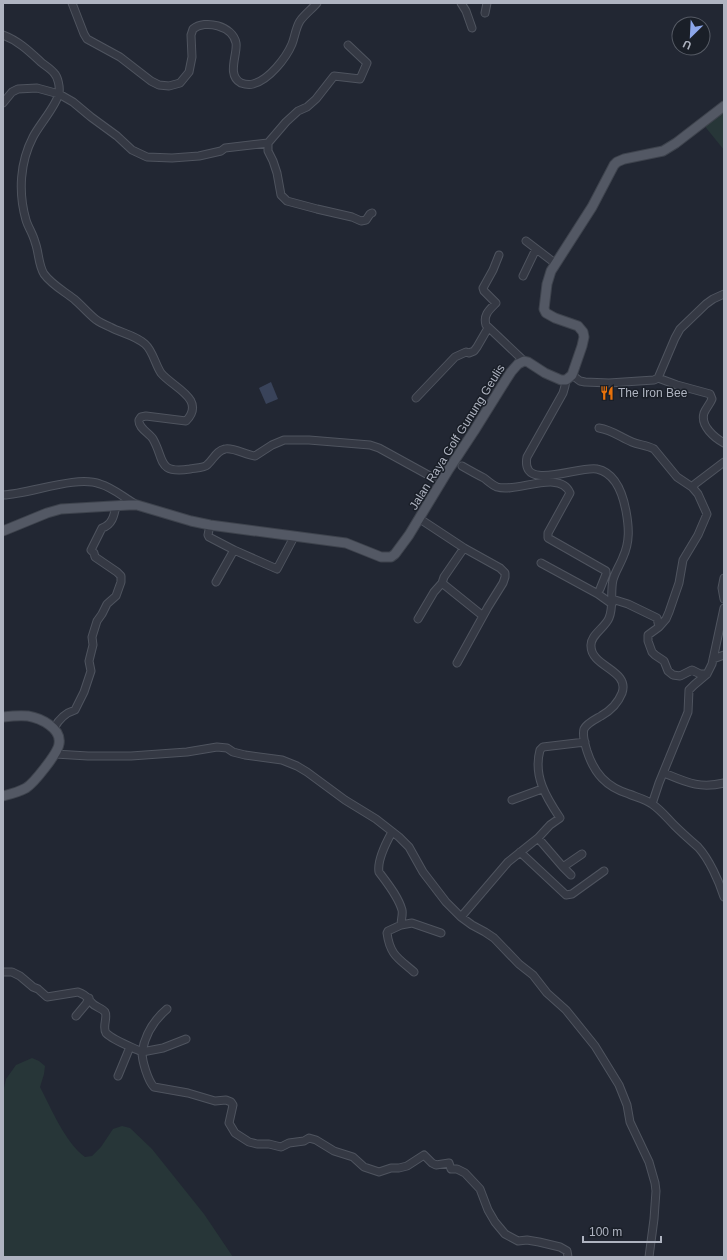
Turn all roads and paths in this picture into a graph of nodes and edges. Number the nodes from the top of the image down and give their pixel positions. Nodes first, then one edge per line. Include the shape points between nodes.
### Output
1 (72, 3) edge
2 (317, 3) edge
3 (461, 3) edge
4 (487, 3) edge
5 (485, 13) dead end
6 (472, 28) dead end
7 (3, 35) edge
8 (348, 46) dead end
9 (59, 94) junction
10 (3, 103) edge
11 (724, 106) edge
12 (268, 143) junction
13 (372, 213) dead end
14 (526, 242) dead end
15 (536, 249) junction
16 (499, 255) dead end
17 (556, 264) junction
18 (523, 276) dead end
19 (724, 294) edge
20 (488, 328) junction
21 (524, 361) junction
22 (569, 377) junction
23 (658, 378) junction
24 (416, 398) dead end
25 (599, 428) dead end
26 (724, 443) edge
27 (724, 462) edge
28 (462, 466) dead end
29 (536, 476) junction
30 (442, 481) junction
31 (535, 484) junction
32 (692, 487) junction
33 (3, 495) edge
34 (137, 505) junction
35 (116, 506) junction
36 (420, 519) junction
37 (210, 525) junction
38 (3, 531) edge
39 (294, 537) junction
40 (464, 548) junction
41 (234, 550) junction
42 (541, 563) dead end
43 (724, 578) edge
44 (216, 582) dead end
45 (442, 583) junction
46 (600, 589) dead end
47 (724, 599) edge
48 (612, 602) junction
49 (724, 608) edge
50 (483, 616) junction
51 (418, 619) dead end
52 (659, 627) junction
53 (724, 655) edge
54 (713, 659) junction
55 (457, 663) dead end
56 (707, 674) junction
57 (3, 717) edge
58 (54, 728) junction
59 (585, 742) junction
60 (55, 754) junction
61 (664, 774) junction
62 (724, 783) edge
63 (542, 789) junction
64 (3, 796) edge
65 (512, 800) dead end
66 (652, 804) junction
67 (392, 832) junction
68 (538, 838) junction
69 (520, 852) junction
70 (582, 854) dead end
71 (563, 868) junction
72 (604, 871) dead end
73 (571, 875) dead end
74 (724, 897) edge
75 (461, 917) junction
76 (401, 925) junction
77 (441, 933) dead end
78 (3, 972) edge
79 (414, 972) dead end
80 (89, 998) junction
81 (167, 1009) dead end
82 (76, 1016) dead end
83 (186, 1039) dead end
84 (130, 1047) junction
85 (142, 1052) junction
86 (118, 1076) dead end
87 (568, 1257) edge
88 (649, 1257) edge

1 - 2 street via 87,39 120,57 155,83 169,86 180,83 189,72 192,31 196,27 209,24 223,28 236,41 234,75 237,80 241,83 254,84 262,80 286,55 300,21
3 - 6 street
4 - 5 street
7 - 9 street via 18,41 54,73 58,81
8 - 12 street via 367,63 360,79 334,76 316,99 286,122
9 - 10 street via 37,88 18,90 12,92
9 - 12 street via 73,102 132,150 147,157 199,156 225,148
9 - 30 street via 33,137 24,161 22,197 26,222 35,242 42,269 50,280 95,319 137,338 146,345 166,379 191,400 192,412 186,421 146,416 139,420 140,426 154,440 167,467 174,471 207,466 217,453 229,448 255,456 279,442 309,440 375,446
11 - 17 main road via 663,151 615,163 592,207
12 - 13 street via 281,196 287,201 361,221 366,220
14 - 15 street
15 - 17 street
15 - 18 street
16 - 20 street via 483,288 496,303 485,315
17 - 22 main road via 548,280 544,309 551,316 578,326 584,337
19 - 23 street via 706,304 680,329
20 - 21 street
20 - 24 street via 474,351 455,357
21 - 22 main road, Jalan Raya Golf Gunung Geulis via 555,378
21 - 30 main road, Jalan Raya Golf Gunung Geulis via 511,372
22 - 23 street via 598,383
22 - 29 street via 563,393 527,457 527,468
23 - 26 street via 710,395 712,399 704,414 704,421 711,433
25 - 32 street via 613,431 631,442 654,449 676,477
27 - 32 street
28 - 31 street via 496,486 510,488
29 - 31 street
29 - 48 street via 596,469 610,476 621,491 626,508 629,538 613,580
30 - 36 main road, Jalan Raya Golf Gunung Geulis
31 - 46 street via 558,482 569,490 569,496 548,533 548,538 606,571
32 - 52 street via 707,514 683,560 679,583 669,612
33 - 34 street via 70,483 94,482 111,488
34 - 35 main road, Jalan Raya Golf Gunung Geulis
34 - 37 main road, Jalan Raya Golf Gunung Geulis
35 - 38 main road, Jalan Raya Golf Gunung Geulis via 61,509
35 - 58 street via 111,524 102,528 90,550 95,557 118,572 121,582 116,596 107,604 93,630 93,646 88,661 91,671 84,692 75,710 66,713
36 - 39 main road, Jalan Raya Golf Gunung Geulis via 401,548 388,558 346,543
36 - 40 street
37 - 39 main road, Jalan Raya Golf Gunung Geulis
37 - 41 street via 208,535
39 - 41 street via 277,570
40 - 45 street
40 - 50 street via 505,573 503,583
41 - 44 street
42 - 48 street
43 - 47 street
45 - 50 street
45 - 51 street
48 - 52 street via 628,604 654,616
48 - 59 street via 609,618 595,635 590,648 597,660 620,678 623,689 613,707 585,728
49 - 54 street
50 - 55 street
52 - 56 street via 648,635 648,641 652,652 664,661 671,674 678,676 692,670 697,674
53 - 54 street
54 - 56 street
56 - 61 street via 689,690 688,712
57 - 58 main road via 28,716
58 - 60 main road via 60,739
59 - 63 street via 543,747 540,750 538,765
59 - 66 street via 594,767 607,784
60 - 64 main road via 28,786
60 - 67 street via 131,756 221,747 245,755 282,760 310,773 345,800 376,818
61 - 62 street via 705,786
61 - 66 street
63 - 65 street
63 - 68 street via 560,818
66 - 74 street via 705,856
67 - 75 street via 404,841 439,894
67 - 76 street via 382,855 379,872 401,907
68 - 69 street
68 - 71 street
69 - 72 street via 566,895 572,894
69 - 75 street via 508,862
70 - 71 street
71 - 73 street
75 - 88 street via 494,938 566,1010 595,1046 619,1085 630,1122 649,1162 656,1191
76 - 77 street via 414,923
76 - 79 street via 387,933 390,948 395,956
78 - 80 street via 12,972 20,976 47,997 78,992
80 - 82 street
80 - 84 street via 105,1011 106,1032
81 - 85 street via 152,1025
83 - 85 street via 163,1048
84 - 85 street
84 - 86 street
85 - 87 street via 150,1084 215,1101 231,1102 231,1127 235,1133 250,1142 281,1147 309,1138 334,1151 353,1157 364,1167 379,1172 407,1166 424,1155 436,1165 449,1163 451,1169 465,1173 480,1189 488,1210 505,1234 518,1241 527,1240 560,1247 567,1251

